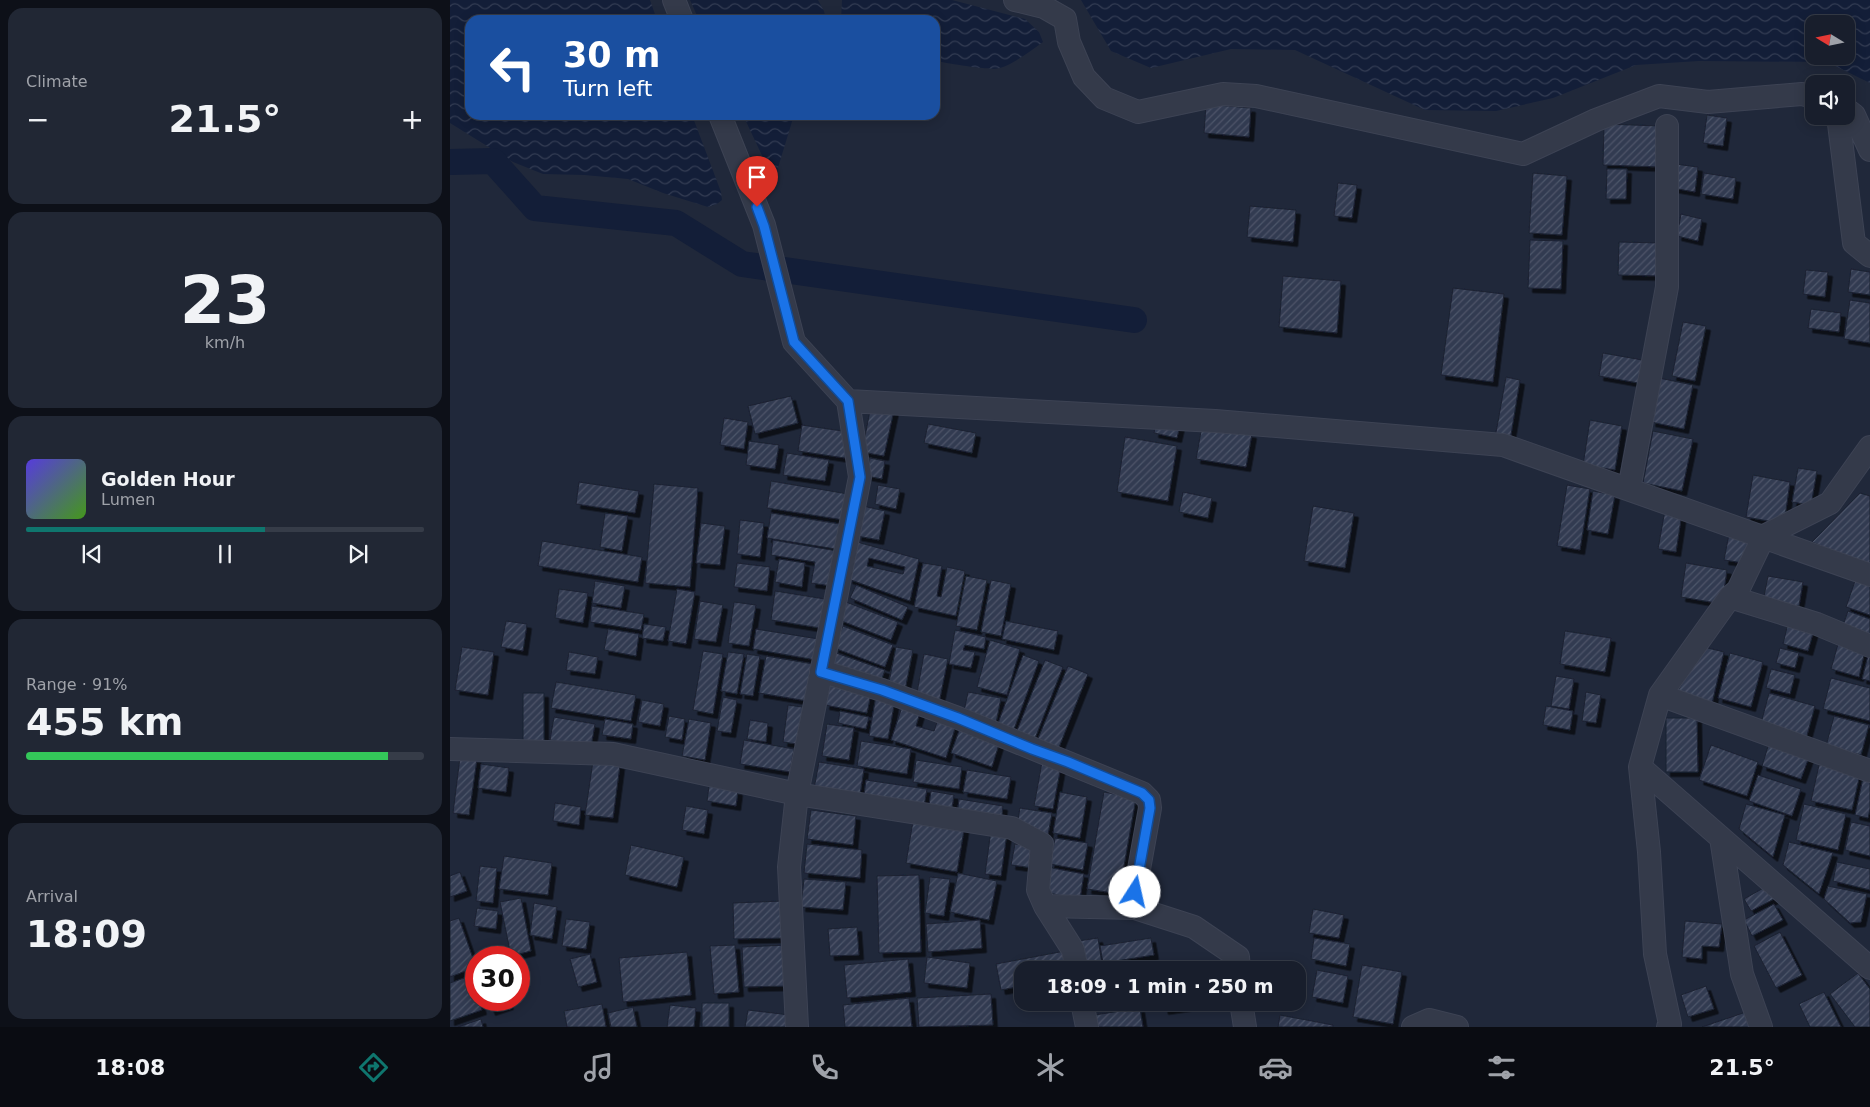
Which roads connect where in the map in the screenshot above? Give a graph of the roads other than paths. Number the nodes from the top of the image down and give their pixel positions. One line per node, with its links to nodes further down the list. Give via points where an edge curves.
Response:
1 (674, 0): 3 (street)
2 (1015, 0): 4 (street, via 1044,7 1064,19 1069,42 1084,78 1104,98 1138,112 1223,94 1256,96 1523,154 1596,120 1659,96 1708,102)
3 (680, 15)
4 (1805, 95)
5 (1855, 117): 9 (street)
6 (722, 120): 11 (street, via 764,226 794,342)
7 (1839, 125): 10 (street, via 1854,243)
8 (1667, 126): 13 (street, via 1667,287)
9 (1870, 150)
10 (1870, 256)
11 (848, 401): 13 (street, via 1215,421 1503,445); 18 (street, via 860,477)
12 (1870, 447): 14 (street, via 1830,504)
13 (1629, 489): 14 (street)
14 (1764, 536): 15 (street); 16 (street, via 1738,590)
15 (1870, 575)
16 (1730, 597): 17 (street, via 1817,624); 19 (street)
17 (1870, 646)
18 (821, 672): 23 (street); 26 (street, via 958,718 1142,793 1149,800 1150,808)
19 (1660, 695): 21 (street); 22 (street)
20 (450, 749): 23 (street, via 613,754)
21 (1640, 767): 24 (street); 37 (street, via 1656,954)
22 (1870, 771)
23 (797, 794): 25 (street, via 1012,828 1042,844 1038,890); 32 (street, via 789,867)
24 (1721, 838): 29 (street); 38 (street, via 1742,974)
25 (1045, 906): 26 (street); 27 (street, via 1073,950)
26 (1132, 908): 28 (street, via 1194,926 1238,957)
27 (1075, 961)
28 (1238, 961)
29 (1870, 968)
30 (1084, 1011): 33 (street)
31 (1242, 1011): 34 (street)
32 (796, 1027)
33 (1087, 1027)
34 (1245, 1027)
35 (1413, 1027): 36 (street, via 1429,1020)
36 (1457, 1027)
37 (1668, 1027)
38 (1761, 1027)

